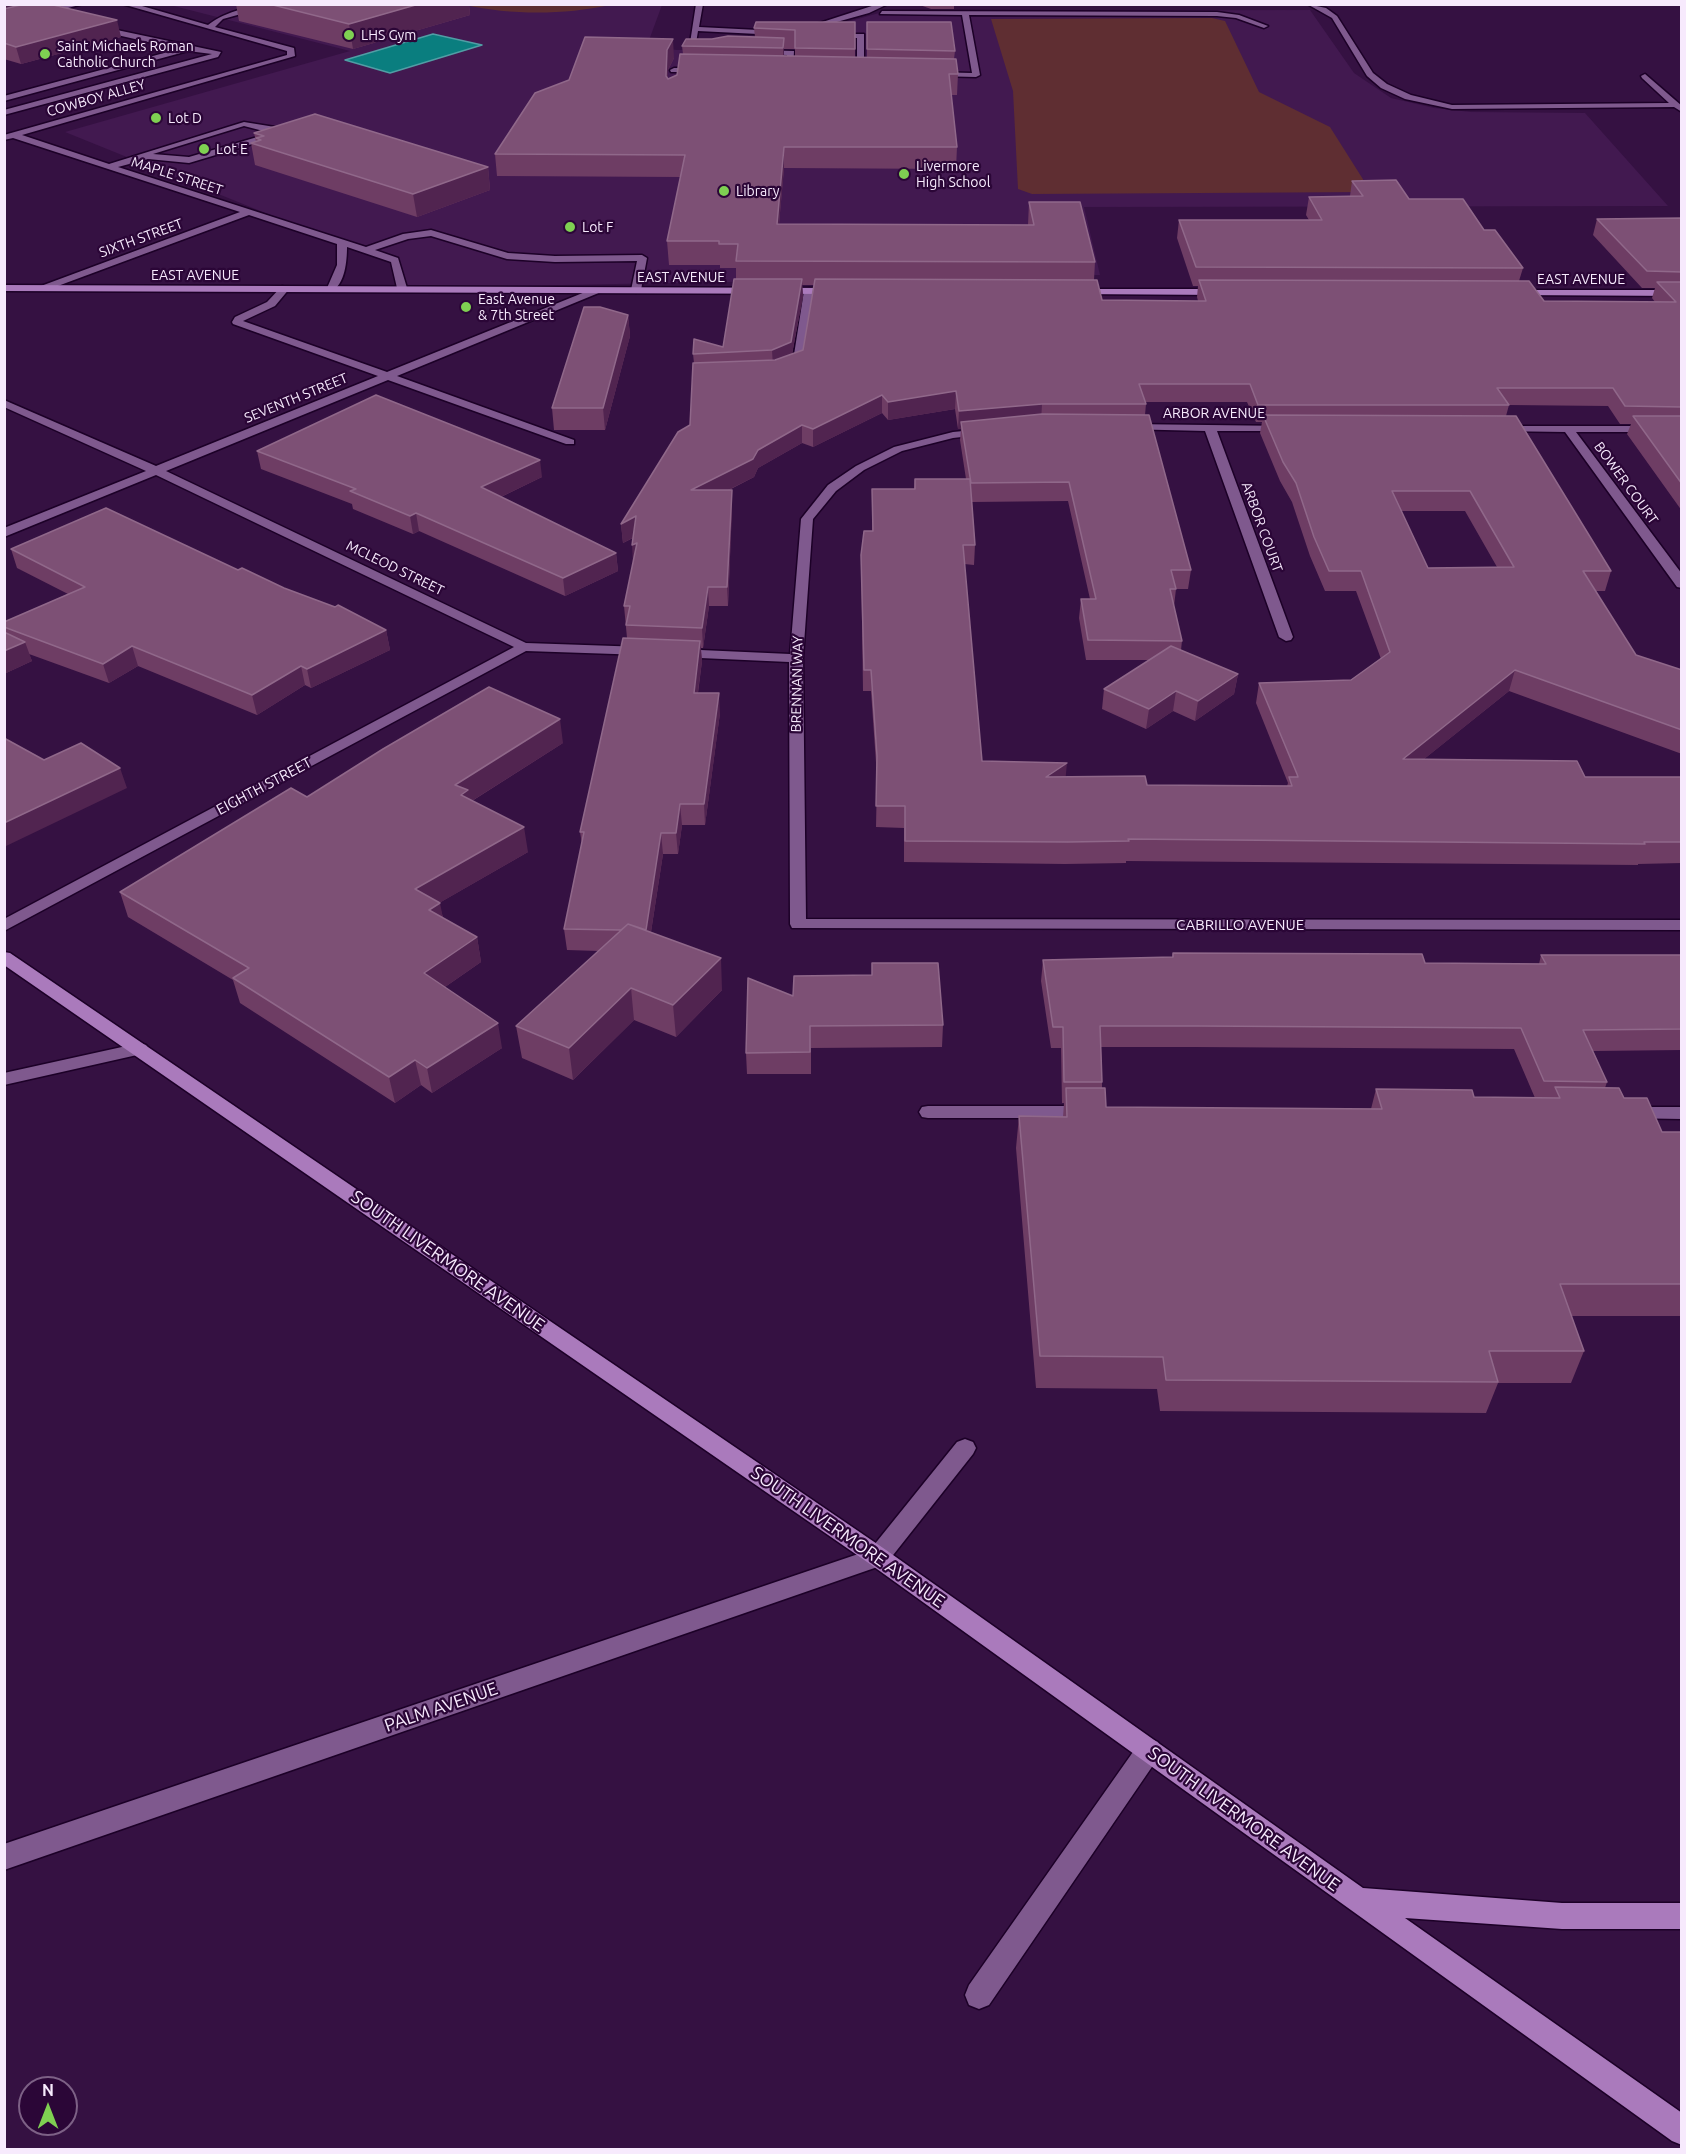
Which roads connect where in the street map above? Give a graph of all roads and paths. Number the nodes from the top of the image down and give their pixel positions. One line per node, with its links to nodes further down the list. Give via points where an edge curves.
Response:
1 (80, 4): 8 (street)
2 (125, 4): 13 (street, COWBOY ALLEY)
3 (274, 4): 13 (street, via 220,18)
4 (700, 4): 14 (street)
5 (1310, 4): 35 (street, via 1335,17 1370,74 1384,86 1408,97 1452,107)
6 (884, 8): 7 (street); 15 (street)
7 (965, 13): 12 (street, via 1217,14 1243,17); 32 (street, via 976,75)
8 (41, 14): 9 (street); 10 (street)
9 (60, 19)
10 (4, 22)
11 (93, 26): 22 (street)
12 (1264, 26)
13 (209, 28): 17 (street, COWBOY ALLEY)
14 (696, 29): 16 (street); 21 (street, via 691,44)
15 (800, 30)
16 (783, 33)
17 (231, 34): 19 (street); 37 (street, COWBOY ALLEY, via 291,50 291,56)
18 (819, 36): 30 (street, via 861,36)
19 (222, 38)
20 (212, 42): 22 (street)
21 (702, 43)
22 (189, 49): 34 (street); 36 (street, via 217,52 215,56)
23 (754, 52): 27 (street, via 791,53)
24 (679, 61): 25 (street, via 674,75)
25 (710, 70)
26 (777, 72): 27 (street)
27 (789, 72): 28 (street)
28 (801, 72)
29 (849, 73): 30 (street)
30 (861, 73): 31 (street)
31 (872, 74)
32 (930, 74)
33 (1646, 76): 35 (street)
34 (4, 99)
35 (1679, 108)
36 (4, 113)
37 (7, 136): 39 (street, MAPLE STREET)
38 (148, 156): 38 (street, via 189,160 276,134 272,129 244,124 150,152); 39 (street)
39 (107, 167): 40 (street, MAPLE STREET)
40 (246, 213): 41 (street, MAPLE STREET); 44 (street, SIXTH STREET)
41 (342, 244): 42 (street, MAPLE STREET); 46 (street, via 342,265)
42 (365, 251): 47 (street, MAPLE STREET, via 395,261); 49 (street, via 406,236 431,233 507,256 642,258)
43 (4, 288): 44 (main road, EAST AVENUE)
44 (44, 288): 45 (main road, EAST AVENUE)
45 (285, 288): 46 (main road, EAST AVENUE); 57 (street, via 271,304 237,322)
46 (332, 288): 47 (main road, EAST AVENUE)
47 (402, 288): 48 (main road, EAST AVENUE)
48 (598, 290): 49 (main road, EAST AVENUE); 57 (street, SEVENTH STREET)
49 (636, 290): 50 (main road, EAST AVENUE)
50 (809, 291): 51 (main road, EAST AVENUE); 56 (street, via 798,363)
51 (845, 291)
52 (1061, 292): 53 (main road)
53 (1231, 292)
54 (1682, 292): 55 (main road, EAST AVENUE)
55 (1503, 293)
56 (775, 372)
57 (386, 377): 66 (street); 67 (street, SEVENTH STREET)
58 (4, 403): 67 (street, MCLEOD STREET)
59 (1120, 427): 60 (street, ARBOR AVENUE)
60 (1210, 428): 61 (street, ARBOR AVENUE); 70 (street, ARBOR COURT)
61 (1294, 428)
62 (1485, 429): 63 (street)
63 (1568, 429): 64 (street); 69 (street, BOWER COURT)
64 (1682, 429)
65 (997, 431): 72 (street, BRENNAN WAY, via 954,435 898,449 832,488 807,519)
66 (570, 442)
67 (157, 471): 68 (street, SEVENTH STREET); 71 (street, MCLEOD STREET)
68 (4, 533)
69 (1682, 584)
70 (1286, 637)
71 (524, 647): 72 (street, MCLEOD STREET); 75 (street, EIGHTH STREET)
72 (796, 657): 73 (street, BRENNAN WAY)
73 (798, 924): 74 (street, CABRILLO AVENUE)
74 (1682, 925)
75 (4, 926)
76 (4, 957): 77 (main road, SOUTH LIVERMORE AVENUE)
77 (140, 1049): 78 (street); 84 (main road, SOUTH LIVERMORE AVENUE)
78 (4, 1079)
79 (928, 1112): 80 (street)
80 (1104, 1112)
81 (1611, 1112): 82 (street)
82 (1682, 1113)
83 (965, 1448): 84 (street)
84 (878, 1557): 85 (main road, SOUTH LIVERMORE AVENUE); 86 (street, PALM AVENUE)
85 (1149, 1750): 87 (main road, SOUTH LIVERMORE AVENUE); 89 (street)
86 (4, 1857)
87 (1359, 1901): 88 (main road, via 1563,1916); 90 (main road, SOUTH LIVERMORE AVENUE)
88 (1682, 1916)
89 (979, 1995)
90 (1682, 2131)

